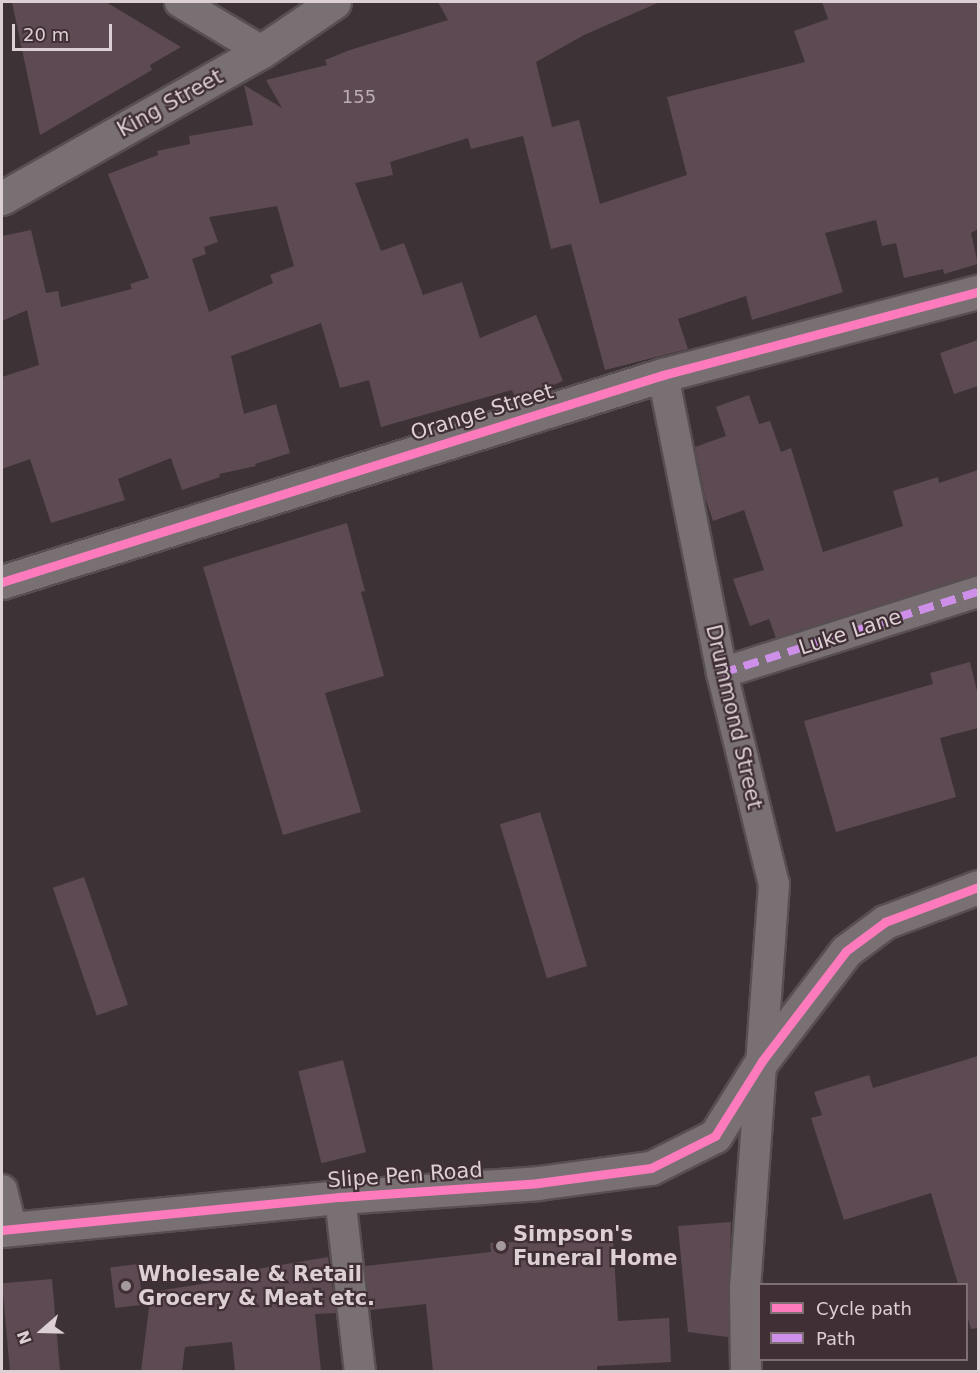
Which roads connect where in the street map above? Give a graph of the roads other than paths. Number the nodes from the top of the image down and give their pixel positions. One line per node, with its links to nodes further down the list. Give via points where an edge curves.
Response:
1 (180, 2): 3 (street)
2 (334, 2): 3 (street, King Street)
3 (262, 51): 4 (street, King Street)
4 (2, 198)
5 (978, 292): 6 (street, Orange Street)
6 (663, 375): 7 (street, Orange Street); 9 (street, Drummond Street)
7 (2, 582)
8 (978, 592): 9 (street, Luke Lane)
9 (722, 673): 11 (street, Drummond Street, via 774,884)
10 (974, 888): 11 (street, via 885,922 846,951)
11 (762, 1061): 13 (street, Slipe Pen Road, via 715,1136 651,1168 537,1183); 16 (street, Drummond Street, via 746,1287)
12 (2, 1190): 14 (street)
13 (340, 1197): 14 (street, Slipe Pen Road); 15 (street)
14 (7, 1230)
15 (360, 1371)
16 (746, 1371)

